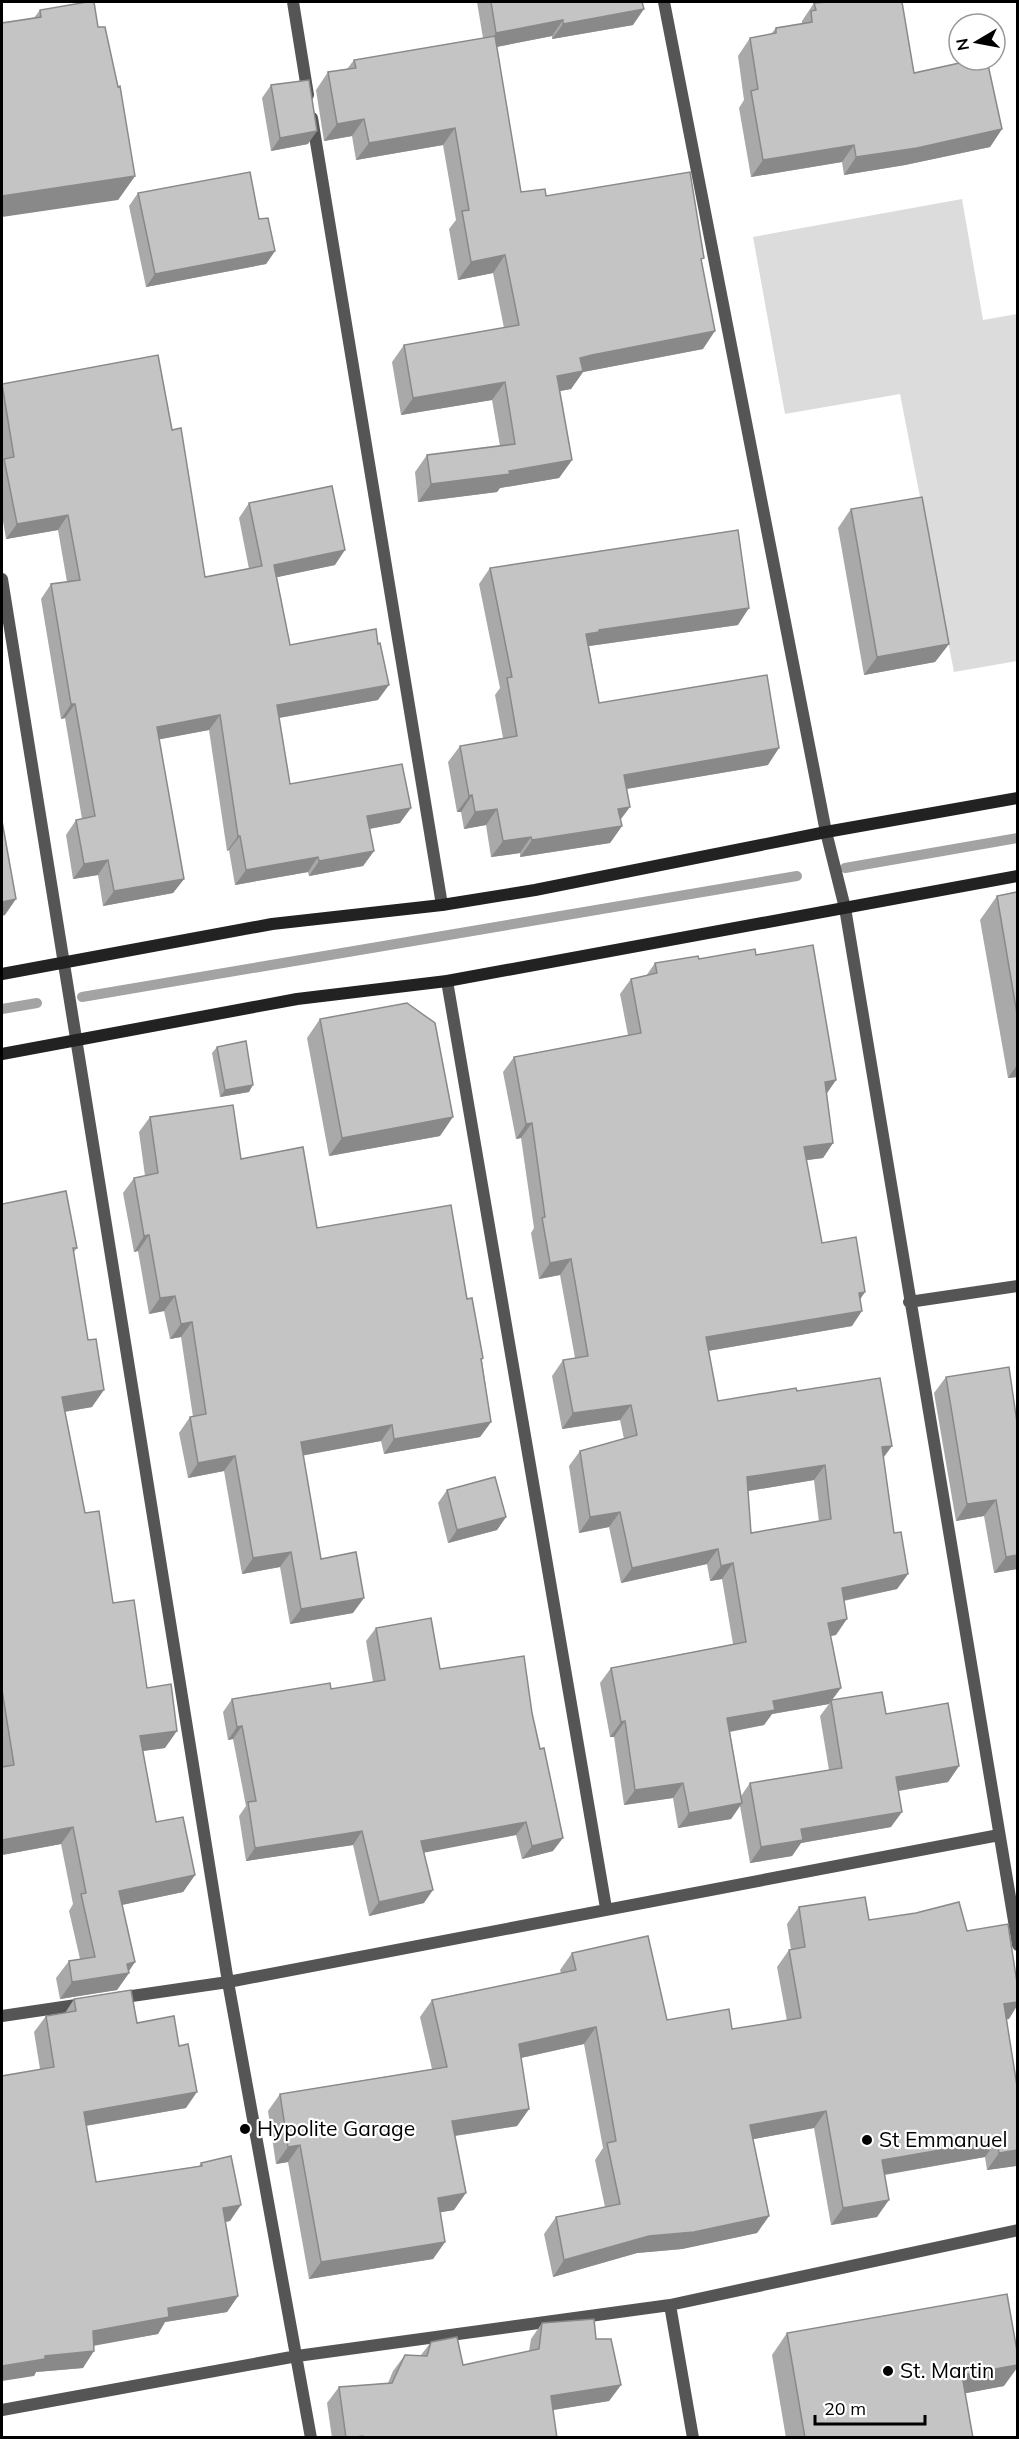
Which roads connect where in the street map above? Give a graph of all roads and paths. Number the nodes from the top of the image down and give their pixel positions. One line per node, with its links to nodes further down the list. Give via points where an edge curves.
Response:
1 (293, 2): 7 (street)
2 (664, 2): 5 (street)
3 (2, 579): 9 (street)
4 (1017, 798): 5 (street)
5 (826, 832): 7 (street); 8 (street)
6 (1017, 876): 8 (street)
7 (442, 905): 9 (street, via 272,924)
8 (845, 908): 11 (street); 15 (street)
9 (63, 963): 10 (street); 12 (street)
10 (2, 974)
11 (447, 981): 12 (street, via 297,999); 17 (street)
12 (76, 1041): 13 (street); 19 (street)
13 (2, 1054)
14 (1017, 1286): 15 (street)
15 (909, 1302): 16 (street)
16 (999, 1835): 17 (street); 18 (street)
17 (606, 1908): 19 (street)
18 (1017, 1945)
19 (228, 1982): 20 (street); 23 (street)
20 (2, 2016)
21 (1017, 2230): 22 (street)
22 (670, 2305): 23 (street); 26 (street)
23 (297, 2356): 24 (street); 25 (street)
24 (2, 2410)
25 (311, 2438)
26 (693, 2438)

